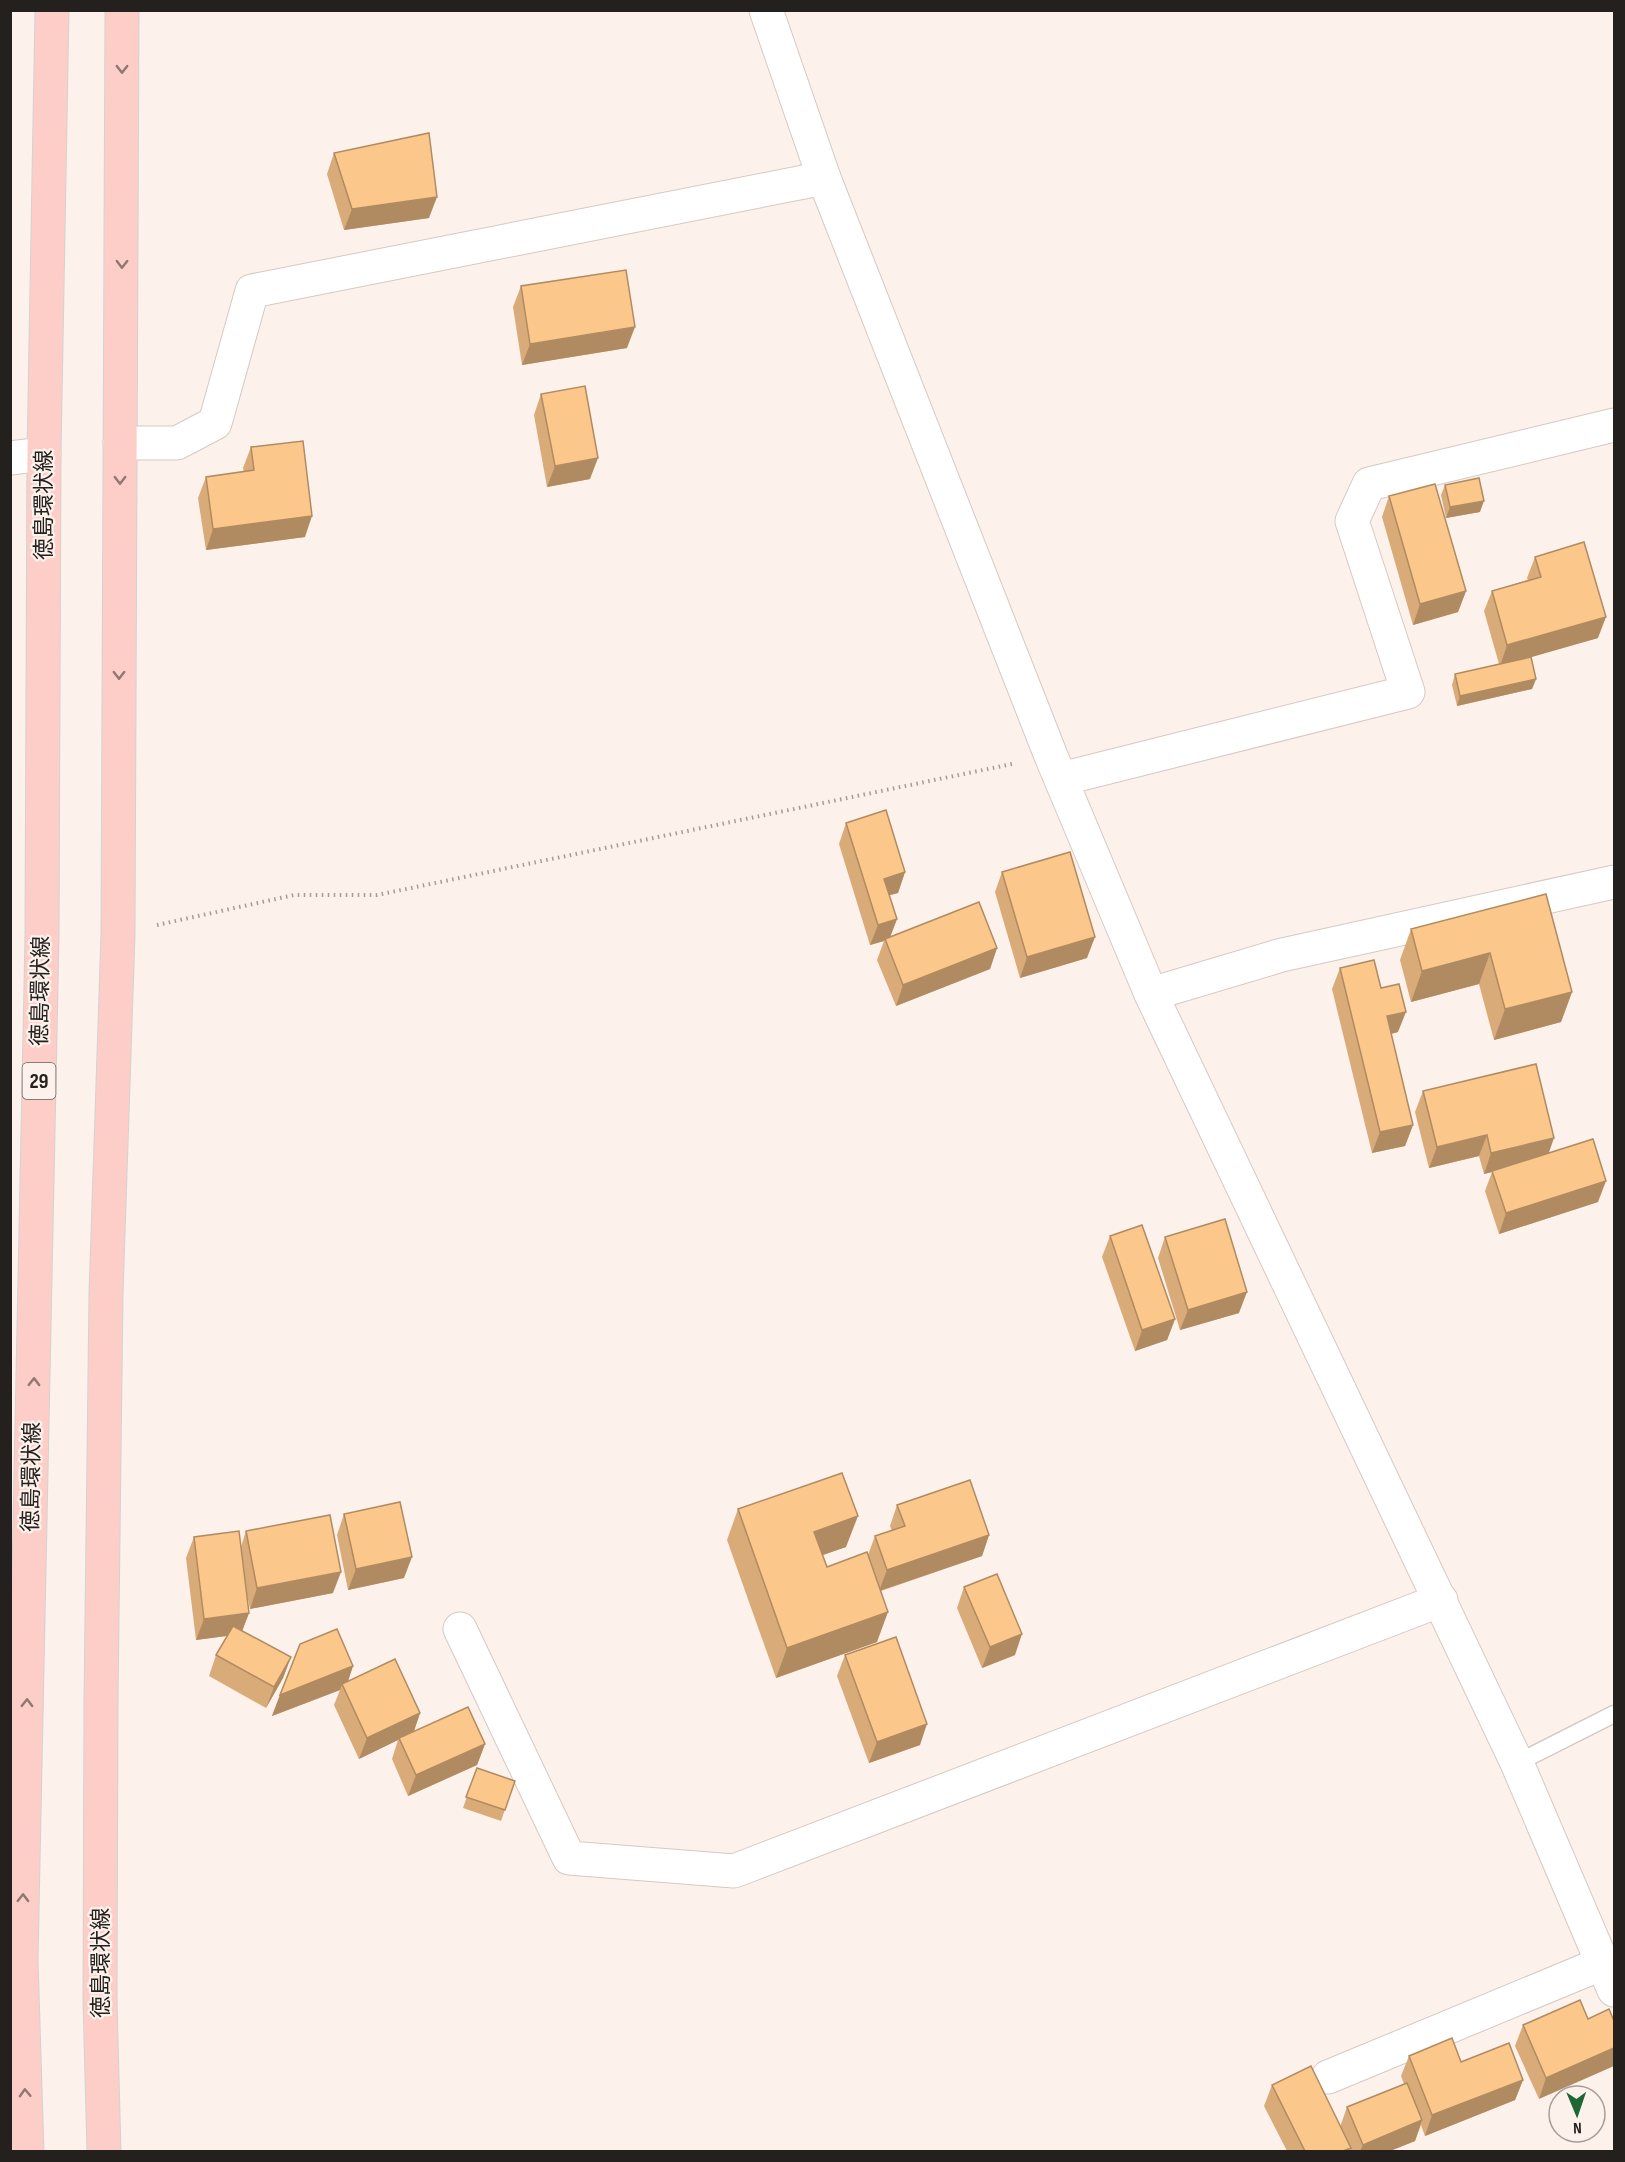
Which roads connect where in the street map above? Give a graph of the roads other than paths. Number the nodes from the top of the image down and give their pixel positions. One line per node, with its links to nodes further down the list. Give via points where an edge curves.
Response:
1 (52, 10): 7 (main road, 徳島環状線 / 29)
2 (122, 10): 6 (main road, 徳島環状線, one-way to 6)
3 (766, 10): 4 (street)
4 (824, 178): 6 (street, via 252,291 215,423 177,443); 9 (street)
5 (1614, 425): 9 (street, via 1369,484 1352,521 1408,692)
6 (120, 443): 21 (main road, 徳島環状線, one-way to 21, via 118,934 106,1294 101,1712)
7 (44, 454): 8 (street); 15 (main road, 徳島環状線 / 29, one-way to 7, via 42,949)
8 (10, 458)
9 (1056, 768): 11 (street)
10 (1614, 882): 11 (street, via 1282,955)
11 (1151, 994): 12 (street)
12 (1441, 1600): 13 (street, via 734,1871 569,1858); 16 (street)
13 (460, 1629)
14 (1614, 1714): 16 (lane)
15 (18, 1739): 17 (main road, 徳島環状線 / 29, one-way to 15)
16 (1517, 1763): 18 (street)
17 (16, 1963): 20 (main road, 徳島環状線 / 29, one-way to 17)
18 (1609, 1976): 19 (street)
19 (1328, 2077)
20 (27, 2151)
21 (104, 2151)

